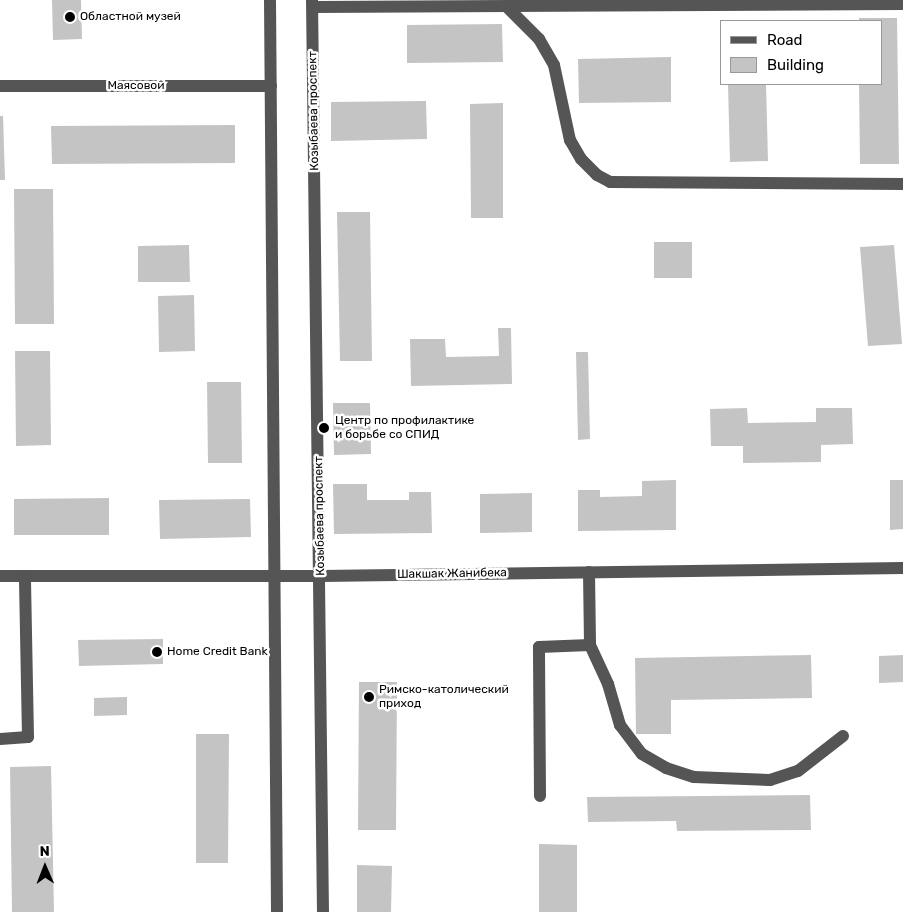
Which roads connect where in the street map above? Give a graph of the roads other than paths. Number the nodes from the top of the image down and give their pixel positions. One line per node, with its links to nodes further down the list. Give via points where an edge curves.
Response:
1 (270, 0): 6 (street)
2 (313, 3): 4 (street); 13 (street, Козыбаева проспект)
3 (903, 4): 4 (street)
4 (506, 6): 7 (street, via 540,39 554,65 570,140 581,159 597,175 610,182)
5 (0, 86): 6 (street, Маясовой)
6 (272, 86): 12 (street)
7 (903, 184)
8 (903, 568): 9 (street, Шакшак Жанибека)
9 (589, 572): 13 (street, Шакшак Жанибека); 14 (street)
10 (0, 576): 11 (street, Шакшак Жанибека)
11 (25, 576): 12 (street, Шакшак Жанибека); 16 (street, via 28,737)
12 (273, 576): 13 (street, Шакшак Жанибека); 18 (street)
13 (321, 576): 19 (street, Козыбаева проспект)
14 (590, 645): 15 (street, via 629,740 642,754 666,768 694,777 770,780 798,771); 17 (street, via 539,647)
15 (843, 736)
16 (0, 739)
17 (540, 796)
18 (277, 912)
19 (323, 912)

